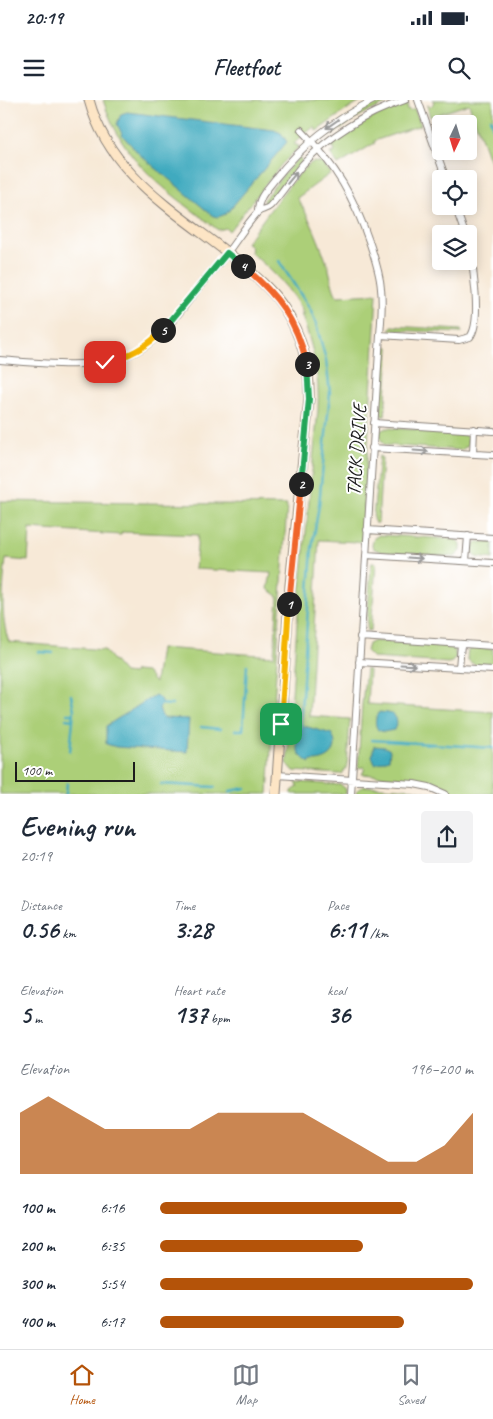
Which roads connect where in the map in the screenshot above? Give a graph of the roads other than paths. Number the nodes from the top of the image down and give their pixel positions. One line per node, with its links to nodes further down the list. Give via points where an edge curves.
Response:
1 (89, 100): 10 (main road, via 103,135 126,169 152,194)
2 (374, 100): 6 (street, one-way to 6, via 346,114)
3 (405, 100): 7 (street, via 348,127)
4 (418, 100): 8 (street)
5 (300, 130): 6 (street, TACK DRIVE)
6 (311, 141): 7 (street, TACK DRIVE); 9 (street, via 258,201)
7 (318, 149): 9 (street, one-way to 7, via 268,208); 12 (street, TACK DRIVE, via 349,192 370,244 381,288)
8 (443, 170)
9 (258, 211): 10 (street)
10 (227, 253): 13 (street, via 162,331 130,354 105,362 84,363); 32 (main road, via 263,283 284,308 300,342 309,379)
11 (474, 270): 12 (street, via 472,340)
12 (380, 335): 14 (street, TACK DRIVE)
13 (0, 360)
14 (374, 423): 15 (street); 17 (street, TACK DRIVE)
15 (474, 430): 16 (street); 18 (street)
16 (493, 431)
17 (372, 448): 18 (street, one-way to 18); 20 (street, TACK DRIVE)
18 (473, 454): 19 (street)
19 (493, 456)
20 (367, 530): 21 (street); 23 (street, TACK DRIVE)
21 (468, 536): 22 (street); 24 (street)
22 (493, 538)
23 (366, 555): 24 (street, one-way to 24); 26 (street, TACK DRIVE)
24 (466, 561): 25 (street)
25 (493, 563)
26 (360, 637): 27 (street); 29 (street, TACK DRIVE)
27 (461, 644): 28 (street); 30 (street)
28 (493, 646)
29 (359, 662): 30 (street, one-way to 30); 33 (street, TACK DRIVE)
30 (459, 668): 31 (street)
31 (493, 670)
32 (277, 775): 33 (street); 34 (main road)
33 (352, 780): 35 (street, TACK DRIVE); 36 (street, via 419,784)
34 (276, 794)
35 (351, 794)
36 (445, 794)

